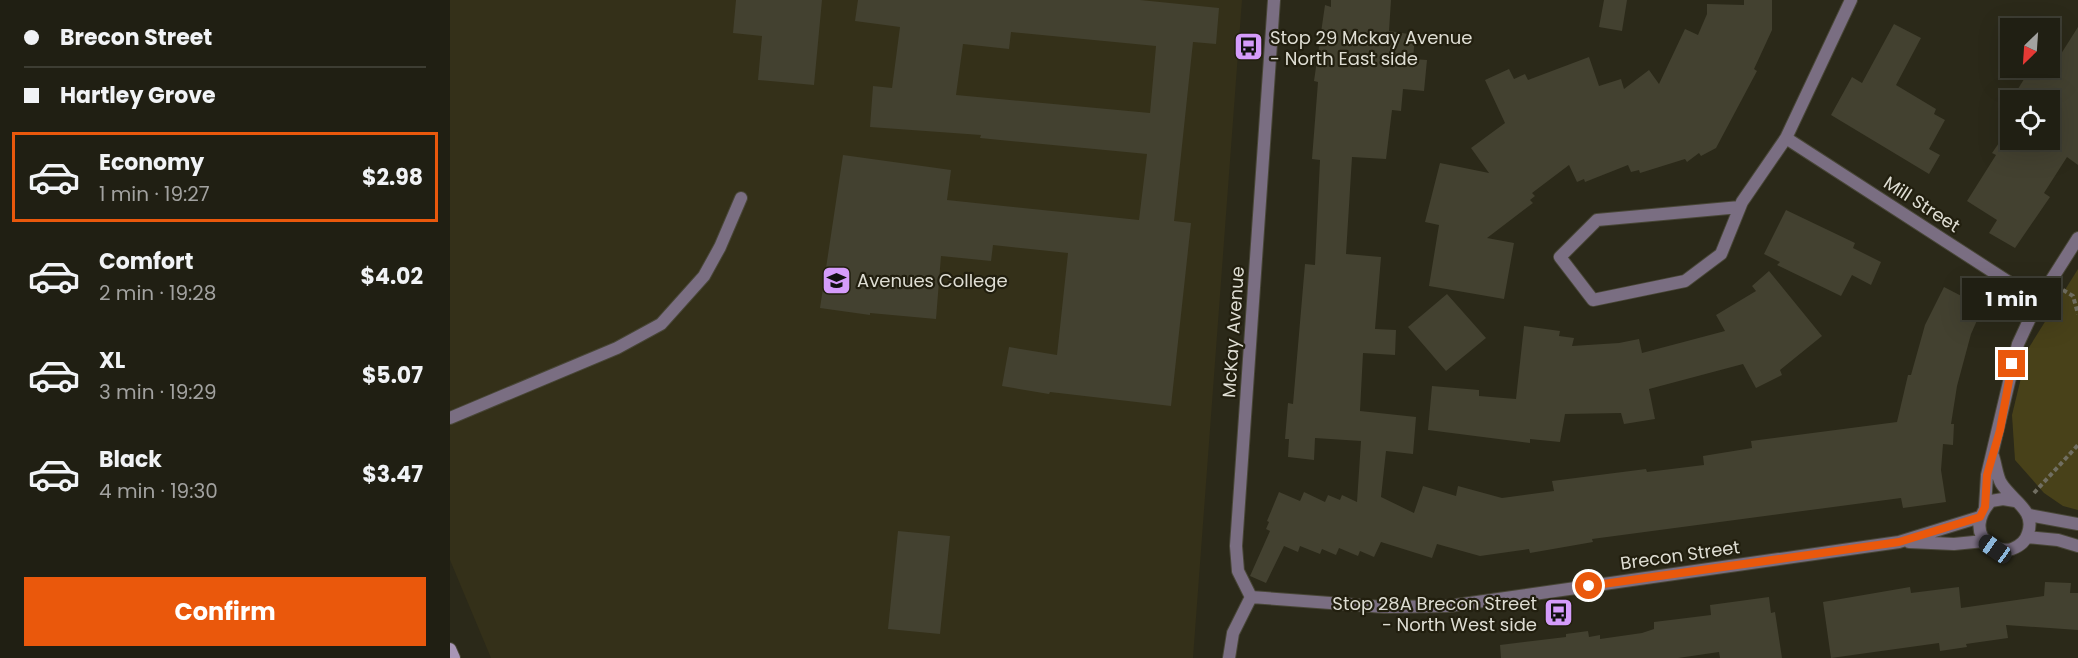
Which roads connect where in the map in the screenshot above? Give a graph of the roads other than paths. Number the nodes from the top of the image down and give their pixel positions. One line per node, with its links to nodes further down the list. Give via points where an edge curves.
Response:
1 (1274, 0): 18 (street, McKay Avenue, via 1236,546 1238,571)
2 (1851, 0): 3 (street)
3 (1786, 138): 5 (street); 7 (street, Mill Street)
4 (741, 198): 8 (street, via 704,276 661,324 617,348)
5 (1740, 207): 5 (street, via 1721,254 1684,281 1593,300 1560,257 1597,220)
6 (2078, 238): 7 (street)
7 (2038, 301): 9 (street, via 2012,364)
8 (450, 418)
9 (1993, 455): 10 (street, via 2000,482); 11 (street)
10 (2015, 501): 11 (street, via 1991,501); 12 (street)
11 (1982, 512): 15 (street, via 1979,526); 16 (street, Brecon Street)
12 (2029, 515): 13 (street); 14 (street)
13 (2078, 524)
14 (2027, 537): 15 (street, via 2008,550 1995,549); 17 (street)
15 (1984, 541): 16 (street, Brecon Street)
16 (1899, 542): 18 (street, Brecon Street, via 1449,606 1384,607)
17 (2078, 546)
18 (1251, 597): 21 (street, via 1233,633)
19 (450, 649): 20 (main road)
20 (454, 658)
21 (1229, 658)

